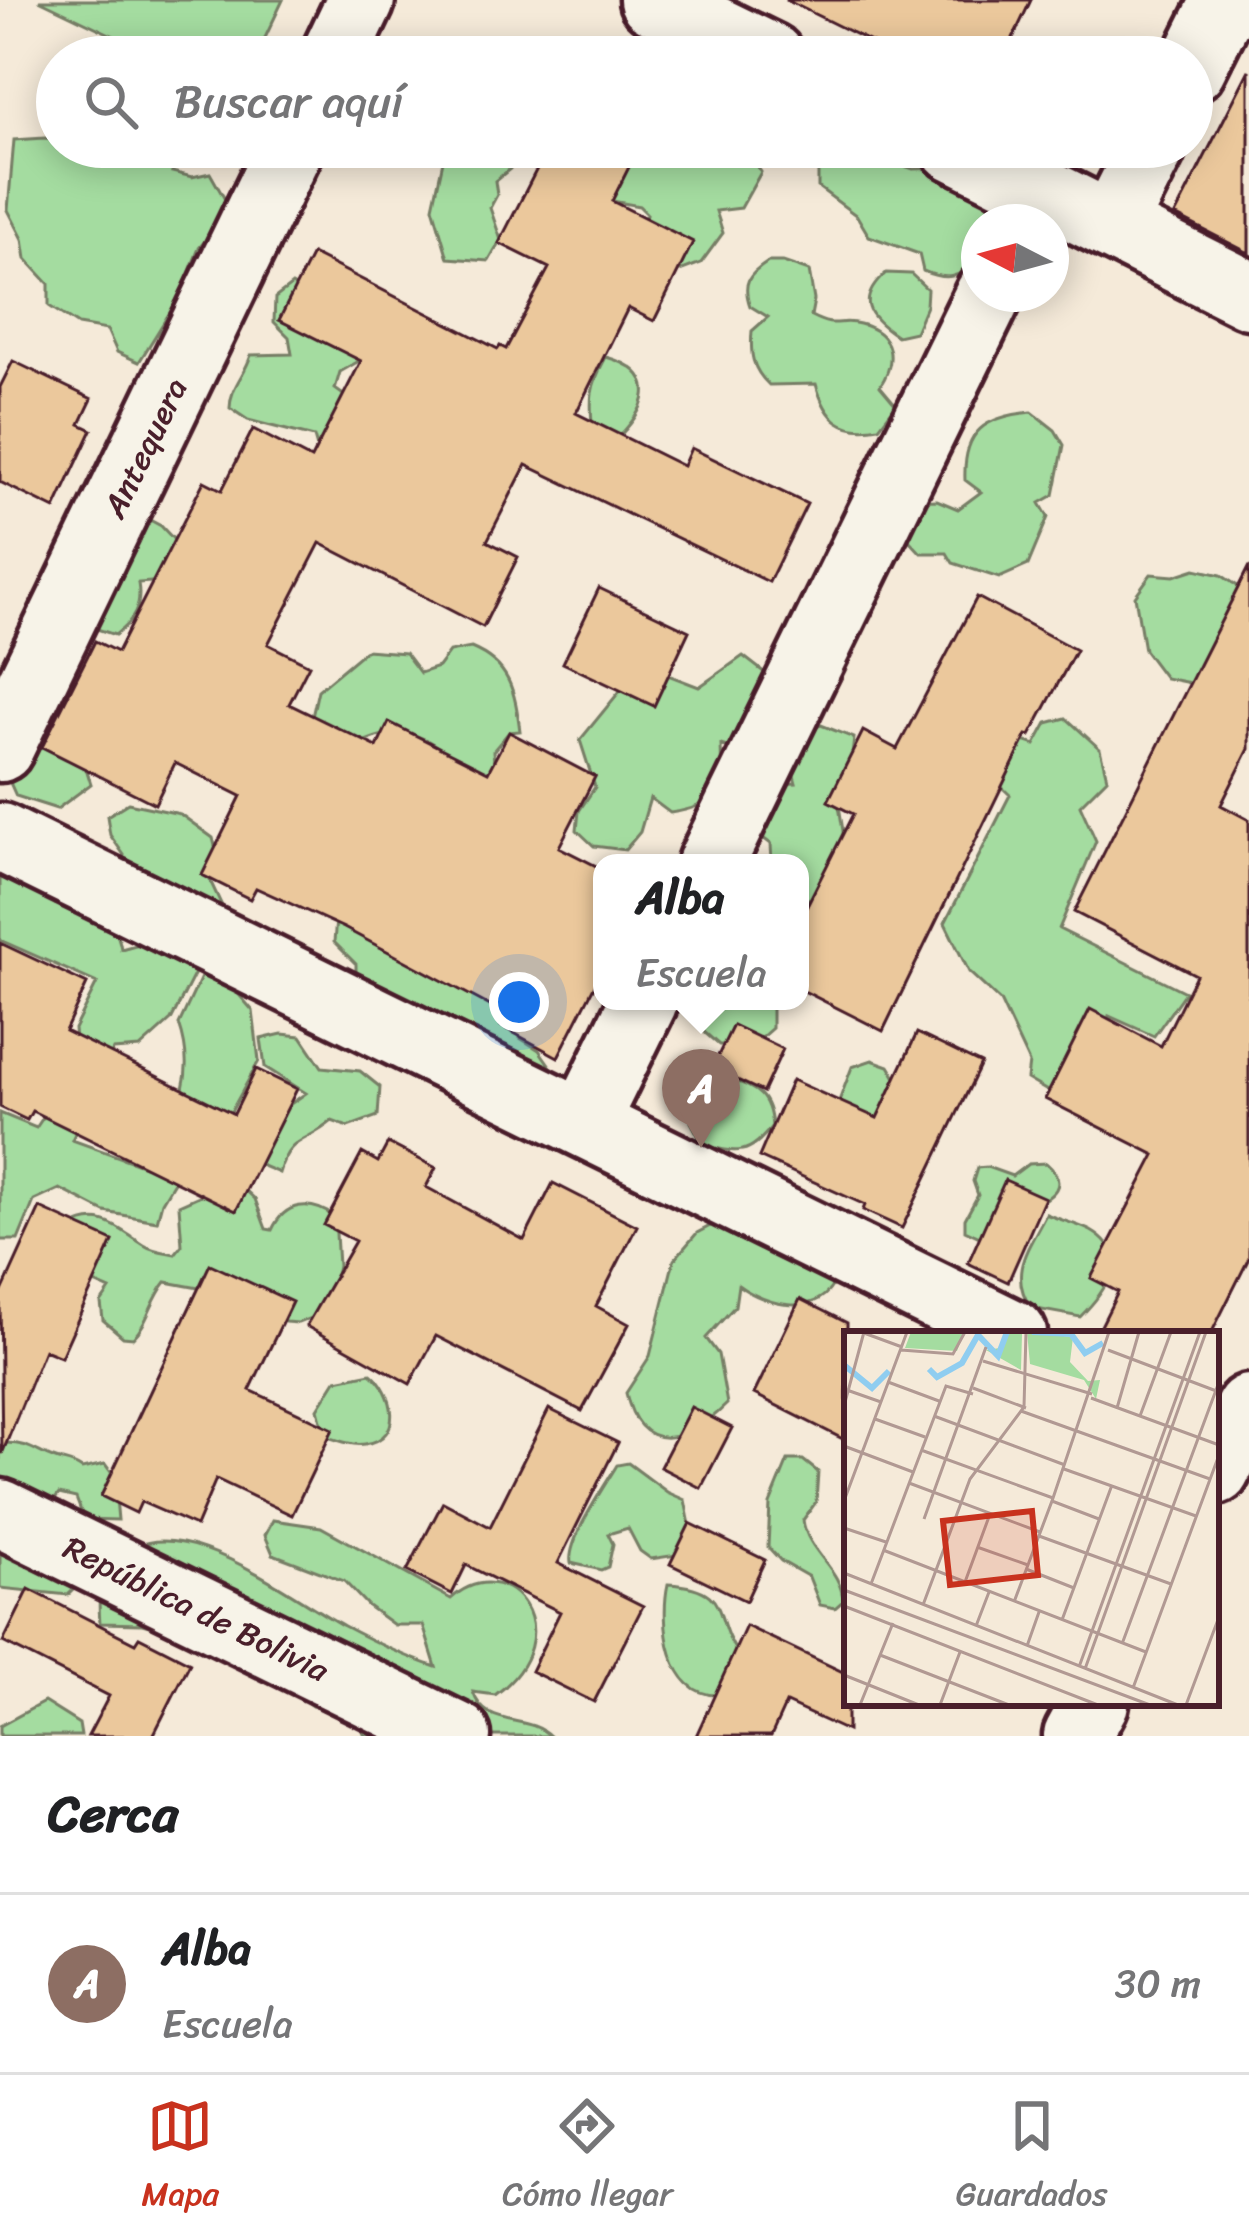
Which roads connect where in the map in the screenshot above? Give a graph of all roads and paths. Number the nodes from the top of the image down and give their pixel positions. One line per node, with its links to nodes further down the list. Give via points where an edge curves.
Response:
1 (361, 0): 4 (street)
2 (653, 0): 5 (street)
3 (1226, 0): 6 (street)
4 (344, 36)
5 (727, 36)
6 (1208, 36)
7 (280, 168): 15 (street, Antequera)
8 (982, 168): 10 (street)
9 (1141, 168): 12 (street)
10 (1029, 204)
11 (1069, 215): 12 (street)
12 (1112, 226): 13 (street)
13 (1249, 295)
14 (980, 312): 17 (street)
15 (0, 748)
16 (0, 837): 19 (street)
17 (715, 854)
18 (640, 1010): 19 (street)
19 (584, 1124): 20 (street)
20 (1007, 1331)
21 (0, 1513): 23 (street, República de Bolivia)
22 (1093, 1706): 24 (street)
23 (458, 1736)
24 (1078, 1736)

